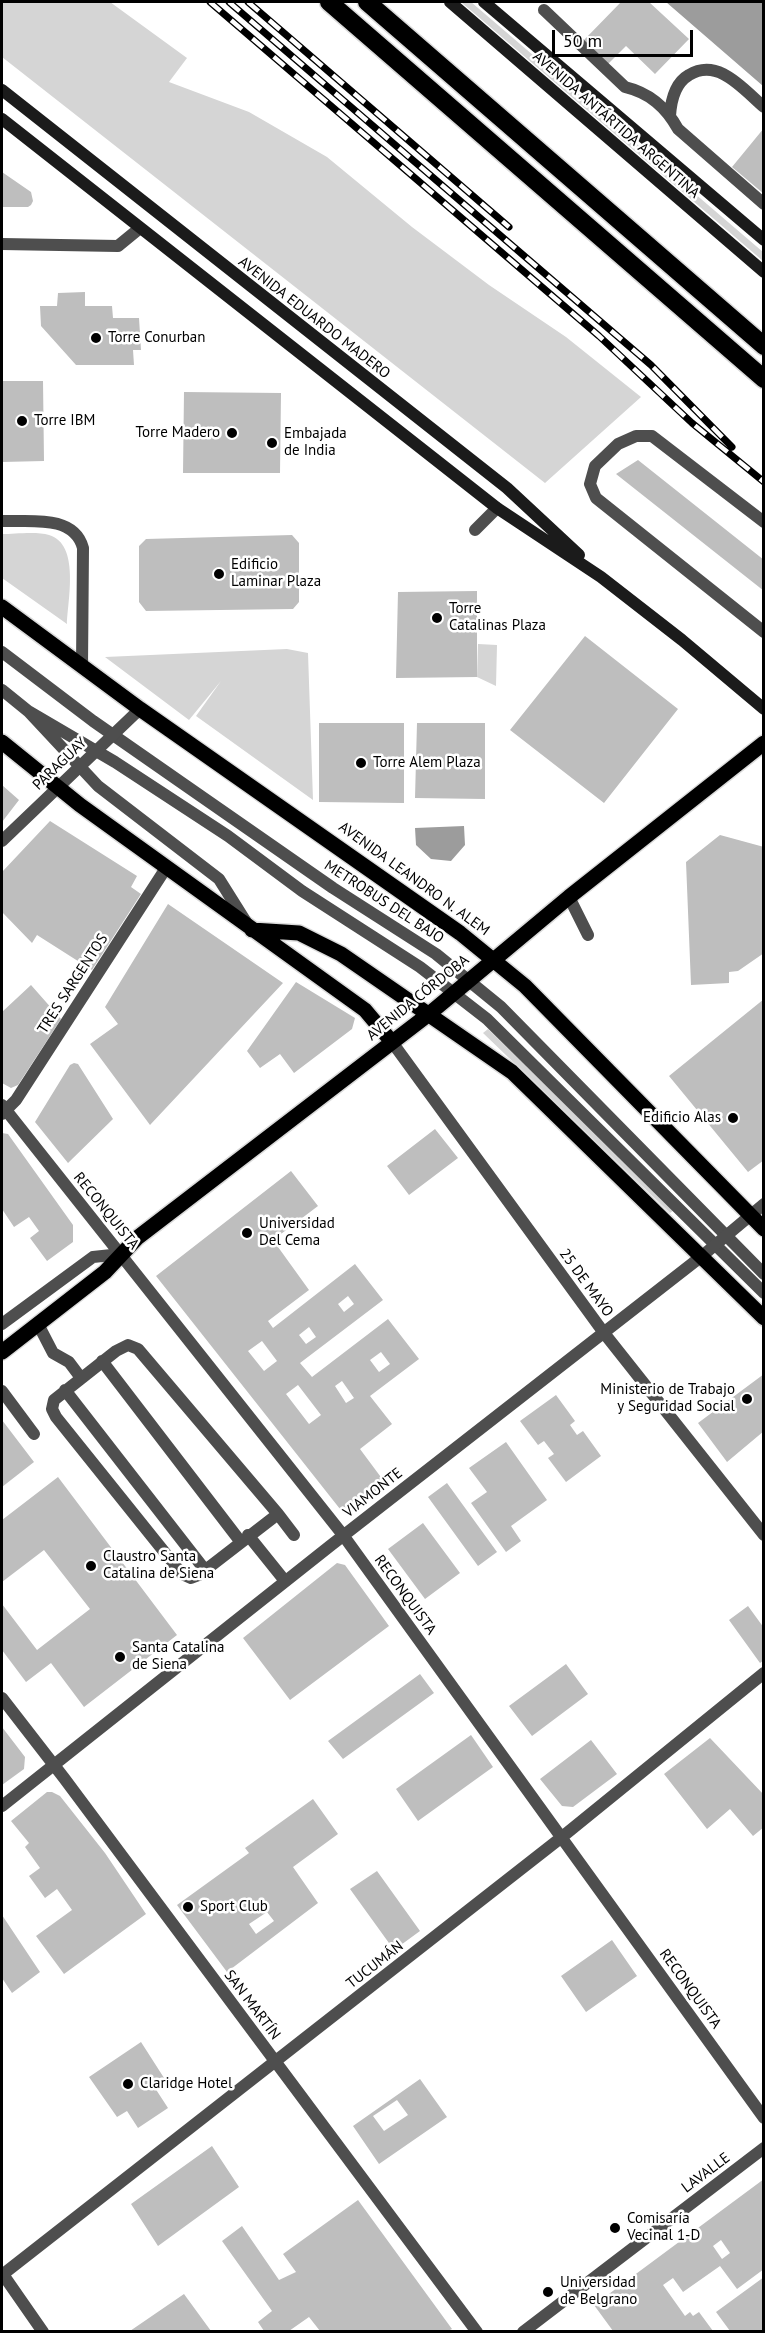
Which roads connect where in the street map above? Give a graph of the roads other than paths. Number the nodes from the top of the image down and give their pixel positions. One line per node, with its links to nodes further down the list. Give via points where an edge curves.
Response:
1 (328, 2): 16 (highway)
2 (367, 2): 15 (highway)
3 (450, 2): 14 (main road, AVENIDA ANTÁRTIDA ARGENTINA)
4 (484, 2): 12 (main road, AVENIDA ANTÁRTIDA ARGENTINA)
5 (544, 10): 8 (street, via 625,87 652,97)
6 (2, 90): 21 (main road, AVENIDA EDUARDO MADERO, via 507,488)
7 (764, 107): 8 (street, via 726,75 714,69 699,69 677,87)
8 (670, 116): 10 (street, via 678,129)
9 (2, 119): 11 (main road, AVENIDA EDUARDO MADERO)
10 (764, 204)
11 (140, 228): 13 (street, via 118,246); 17 (main road, AVENIDA EDUARDO MADERO)
12 (764, 240)
13 (2, 244)
14 (764, 272)
15 (764, 346)
16 (764, 379)
17 (497, 508): 20 (street); 21 (main road, AVENIDA EDUARDO MADERO)
18 (2, 521): 25 (street, via 52,522 75,532 81,539)
19 (764, 522): 23 (street, via 652,436 636,436 618,444 595,466 590,484 596,498)
20 (475, 530)
21 (601, 577): 28 (main road, AVENIDA EDUARDO MADERO)
22 (2, 607): 25 (main road, AVENIDA LEANDRO N. ALEM)
23 (764, 632)
24 (2, 652): 30 (street, METROBUS DEL BAJO)
25 (82, 666): 27 (main road, AVENIDA LEANDRO N. ALEM)
26 (2, 690): 29 (street)
27 (140, 709): 30 (street, PARAGUAY); 41 (main road, AVENIDA LEANDRO N. ALEM)
28 (764, 709)
29 (28, 711): 33 (street); 34 (street)
30 (113, 734): 33 (street, PARAGUAY); 42 (street, METROBUS DEL BAJO)
31 (2, 742): 35 (main road)
32 (764, 743): 38 (main road, AVENIDA CÓRDOBA)
33 (96, 751): 34 (street, PARAGUAY); 43 (street)
34 (80, 766): 35 (street, PARAGUAY); 39 (street, via 98,786 219,879)
35 (57, 787): 36 (street, PARAGUAY); 37 (main road)
36 (2, 841)
37 (166, 868): 39 (main road); 46 (street, TRES SARGENTOS)
38 (569, 897): 40 (street); 41 (main road, AVENIDA CÓRDOBA)
39 (252, 930): 44 (main road, via 299,933 341,954); 45 (main road, via 365,1011)
40 (588, 935)
41 (494, 959): 42 (main road, AVENIDA CÓRDOBA); 48 (main road, AVENIDA LEANDRO N. ALEM)
42 (470, 980): 43 (main road, AVENIDA CÓRDOBA); 50 (street, METROBUS DEL BAJO)
43 (455, 992): 44 (main road, AVENIDA CÓRDOBA); 51 (street, via 487,1019)
44 (429, 1014): 45 (main road, AVENIDA CÓRDOBA); 53 (main road, via 512,1072)
45 (392, 1042): 52 (main road, AVENIDA CÓRDOBA); 59 (street, 25 DE MAYO)
46 (3, 1110): 52 (street, RECONQUISTA)
47 (764, 1204): 48 (street, VIAMONTE)
48 (750, 1216): 49 (main road, AVENIDA LEANDRO N. ALEM); 50 (street, VIAMONTE)
49 (764, 1229)
50 (727, 1234): 51 (street, VIAMONTE); 54 (street, METROBUS DEL BAJO)
51 (714, 1245): 53 (street, VIAMONTE); 55 (street)
52 (121, 1254): 57 (main road, AVENIDA CÓRDOBA, via 105,1272); 58 (street, via 93,1257); 69 (street, RECONQUISTA)
53 (702, 1256): 56 (main road); 59 (street, VIAMONTE)
54 (764, 1274)
55 (764, 1293)
56 (764, 1318)
57 (38, 1323): 60 (main road, AVENIDA CÓRDOBA); 62 (street, via 53,1353 69,1362)
58 (2, 1324)
59 (604, 1333): 68 (street, 25 DE MAYO); 69 (street, VIAMONTE)
60 (2, 1352)
61 (102, 1361): 62 (street); 66 (street, via 128,1345 138,1349); 70 (street)
62 (81, 1378): 63 (street)
63 (65, 1390): 71 (street); 71 (street, via 54,1400 52,1409 56,1417 182,1574 191,1578)
64 (2, 1391): 65 (street)
65 (34, 1434)
66 (278, 1514): 67 (street); 70 (street)
67 (294, 1535)
68 (764, 1535)
69 (343, 1536): 72 (street, VIAMONTE); 77 (street, RECONQUISTA)
70 (244, 1538): 71 (street); 72 (street)
71 (205, 1570)
72 (285, 1581): 75 (street, VIAMONTE)
73 (764, 1673): 77 (street, TUCUMÁN)
74 (2, 1698): 75 (street, SAN MARTÍN)
75 (54, 1765): 76 (street, VIAMONTE); 78 (street, SAN MARTÍN)
76 (2, 1806)
77 (562, 1837): 78 (street, TUCUMÁN); 79 (street, RECONQUISTA)
78 (276, 2062): 81 (street, TUCUMÁN); 83 (street, SAN MARTÍN)
79 (764, 2118)
80 (764, 2148): 84 (street, LAVALLE)
81 (2, 2274): 82 (street)
82 (43, 2331)
83 (477, 2331)
84 (524, 2331)

